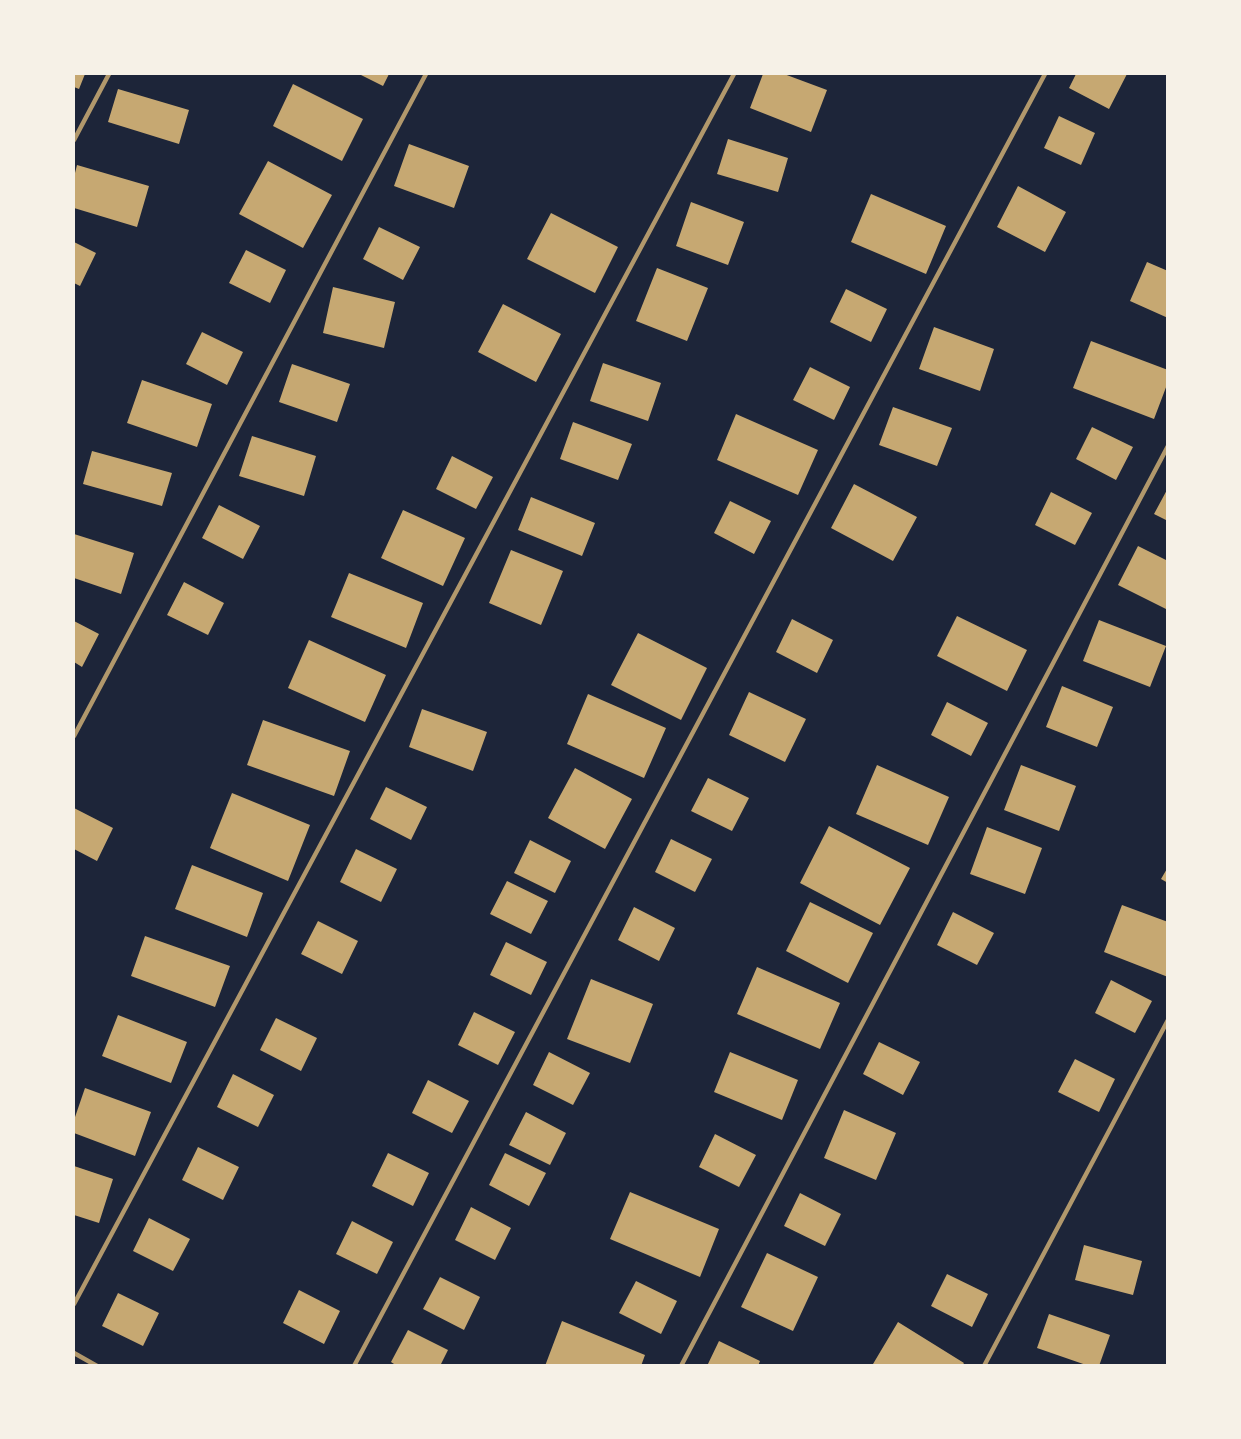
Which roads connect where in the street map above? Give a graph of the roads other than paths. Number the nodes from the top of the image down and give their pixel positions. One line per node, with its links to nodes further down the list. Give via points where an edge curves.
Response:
1 (109, 74): 5 (lane)
2 (426, 74): 7 (lane)
3 (734, 74): 9 (lane)
4 (1045, 74): 12 (lane)
5 (74, 140)
6 (1167, 446): 13 (lane)
7 (74, 736)
8 (1167, 1020): 14 (lane)
9 (74, 1304)
10 (74, 1353): 11 (lane)
11 (97, 1365)
12 (354, 1365)
13 (681, 1365)
14 (984, 1365)

